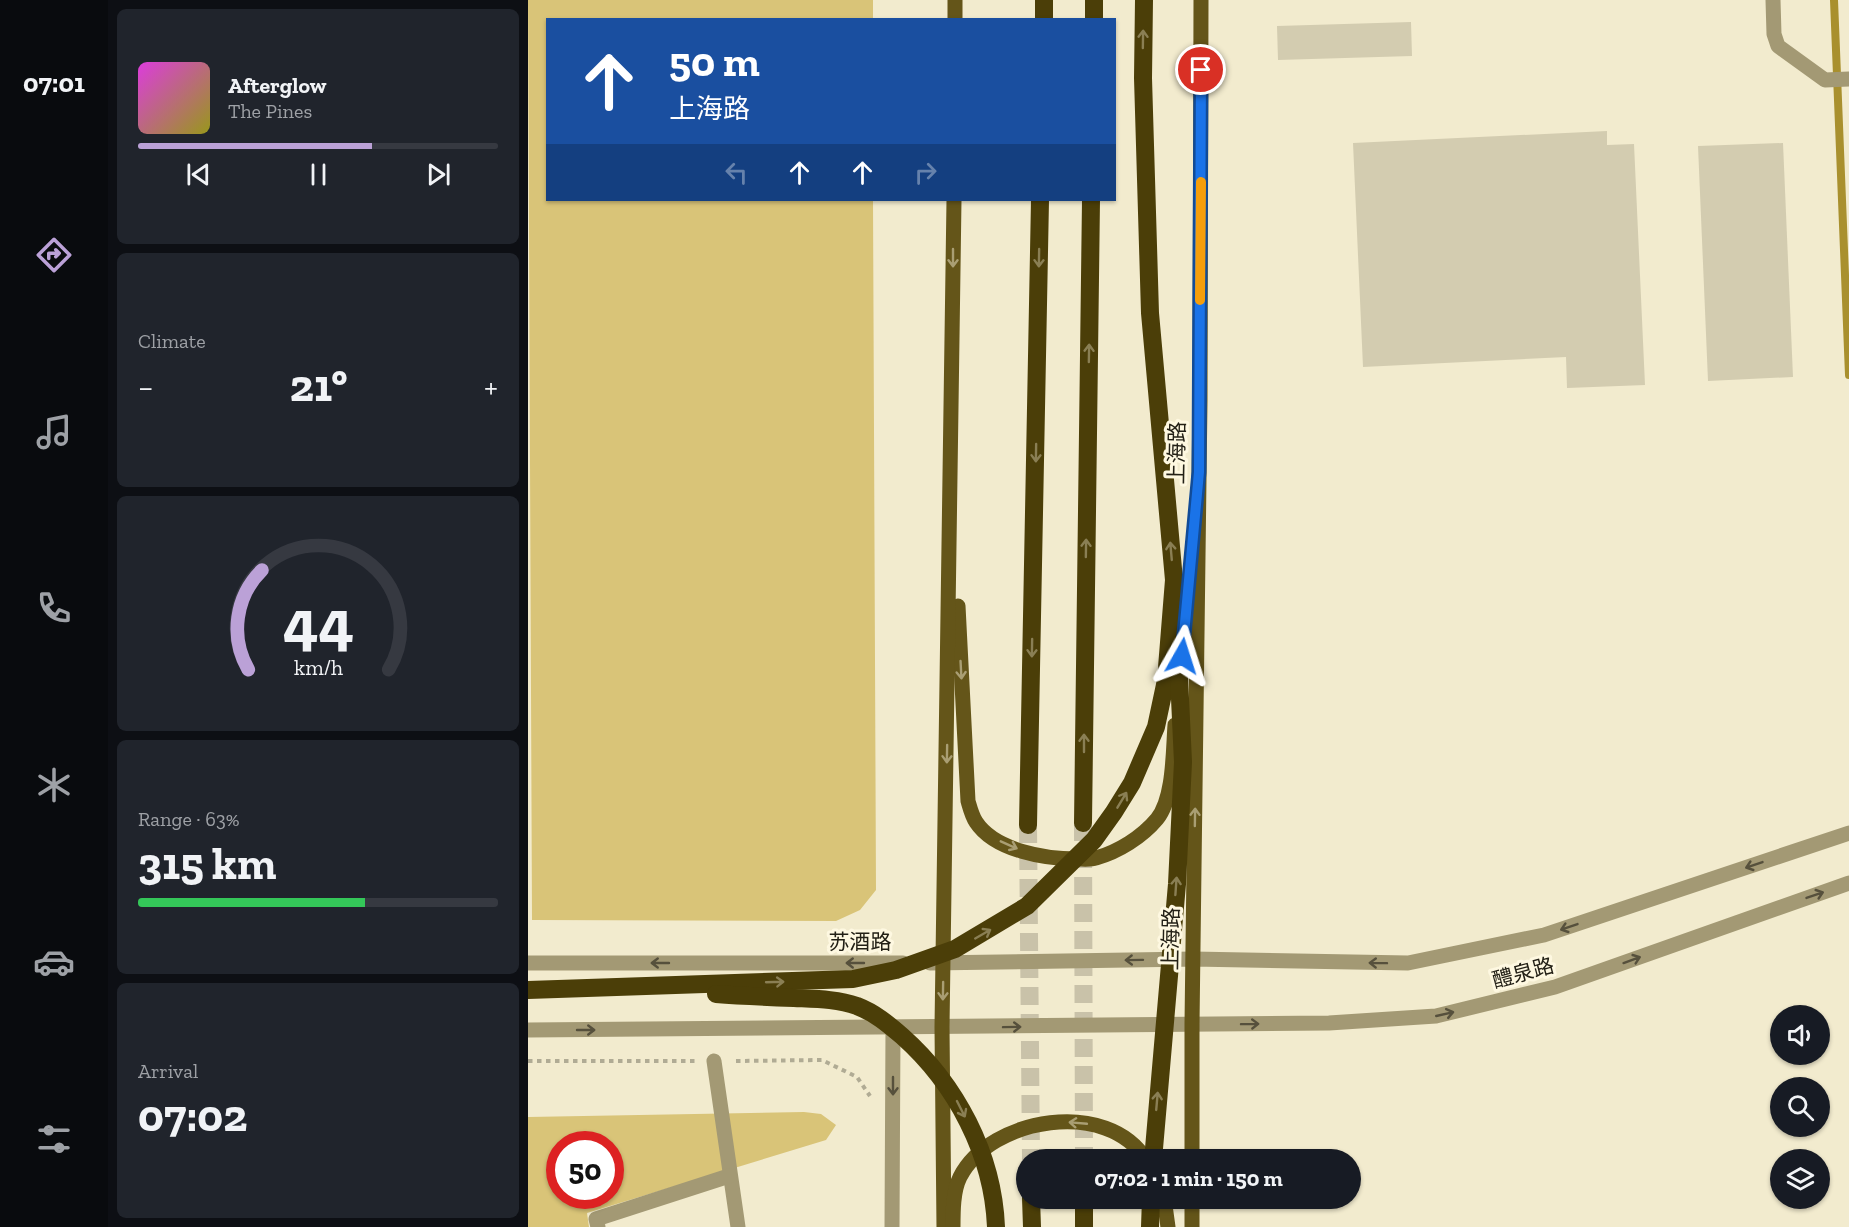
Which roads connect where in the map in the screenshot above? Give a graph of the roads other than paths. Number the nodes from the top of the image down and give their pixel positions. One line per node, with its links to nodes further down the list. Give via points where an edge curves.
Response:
1 (955, 0): 7 (main road)
2 (1044, 0): 8 (highway)
3 (1094, 0): 9 (highway)
4 (1144, 0): 16 (highway, one-way to 4, via 1150,313)
5 (1201, 0): 15 (main road, 上海路)
6 (1773, 0): 10 (street, via 1778,46 1825,80)
7 (955, 18)
8 (1044, 18)
9 (1094, 18)
10 (1849, 79)
11 (954, 201): 14 (main road, one-way to 14)
12 (1040, 201): 18 (highway, one-way to 18)
13 (1091, 201): 17 (highway, one-way to 13)
14 (951, 465): 15 (main road, one-way to 15, via 968,801 976,822 986,833 1005,844 1053,859 1093,859 1121,848 1158,818 1168,794); 23 (main road, one-way to 23)
15 (1199, 472): 21 (main road, 上海路, one-way to 15)
16 (1174, 580): 24 (highway, one-way to 16, via 853,979 956,950 1027,906 1094,840 1132,783 1156,727 1166,680); 32 (highway, one-way to 16, via 1177,884 1183,762)
17 (1083, 823)
18 (1028, 825)
19 (1849, 833): 21 (street, 醴泉路, one-way to 21, via 1544,935 1408,963)
20 (1849, 883): 26 (street, 醴泉路, one-way to 20, via 1329,1023 1436,1016 1555,987)
21 (1193, 959): 23 (street, 苏酒路, one-way to 23); 26 (main road, 上海路)
22 (528, 963): 23 (street, 苏酒路, one-way to 22)
23 (943, 963): 27 (main road, one-way to 27)
24 (592, 988): 25 (highway); 45 (highway, one-way to 45, via 829,1000 856,1006 879,1017 937,1071 961,1106 987,1175 995,1203)
25 (528, 990)
26 (1192, 1024): 27 (street, one-way to 26); 33 (main road, 上海路)
27 (942, 1027): 28 (street); 43 (main road)
28 (893, 1028): 29 (street, one-way to 28); 42 (street, one-way to 42)
29 (528, 1030)
30 (714, 1061): 34 (street)
31 (1136, 1149): 44 (main road, one-way to 44, via 1118,1133 1091,1124 1038,1123 1020,1129 988,1145 960,1177)
32 (1154, 1149)
33 (1192, 1149)
34 (729, 1176): 40 (street, via 596,1219); 41 (street)
35 (1031, 1209): 46 (highway)
36 (1084, 1209): 47 (highway)
37 (1151, 1209): 48 (highway)
38 (1166, 1209): 49 (main road)
39 (1192, 1209): 50 (main road)
40 (598, 1227)
41 (738, 1227)
42 (892, 1227)
43 (944, 1227)
44 (953, 1227)
45 (996, 1227)
46 (1032, 1227)
47 (1084, 1227)
48 (1150, 1227)
49 (1168, 1227)
50 (1192, 1227)

